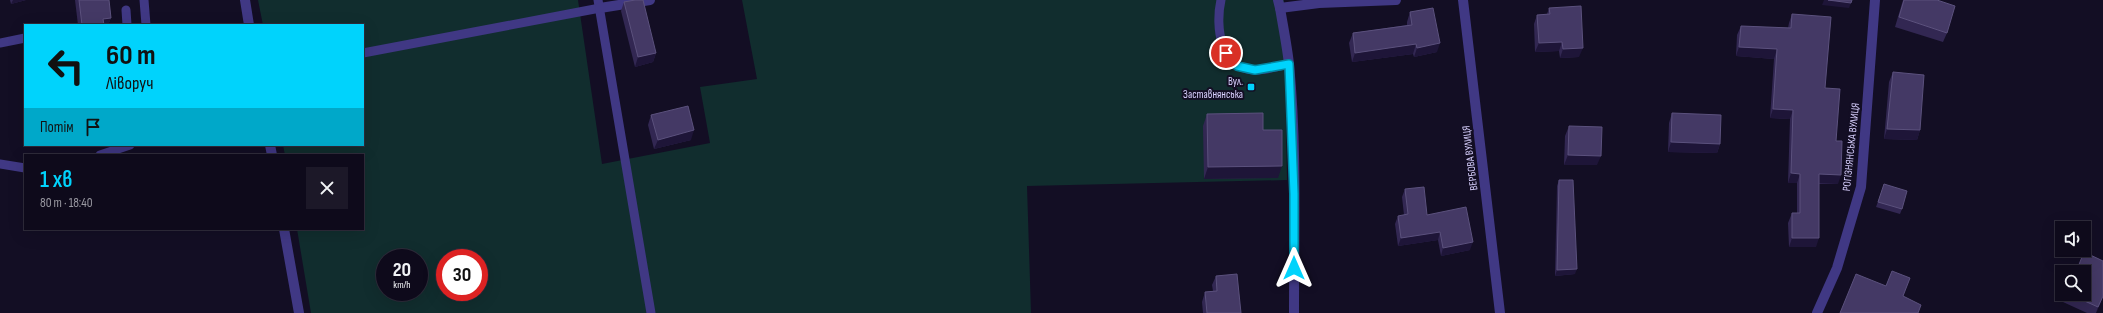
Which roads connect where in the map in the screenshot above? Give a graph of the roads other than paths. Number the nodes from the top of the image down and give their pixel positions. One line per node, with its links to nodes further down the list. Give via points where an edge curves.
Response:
1 (144, 0): 12 (lane)
2 (245, 0): 13 (street)
3 (650, 0): 8 (street)
4 (1221, 0): 17 (lane, via 1218,15 1220,34 1226,53 1237,66 1255,70)
5 (1396, 0): 9 (street)
6 (1463, 0): 26 (street, ВЕРБОВА ВУЛИЦЯ)
7 (1875, 0): 27 (street, РОГІЗНЯНСЬКА ВУЛИЦЯ, via 1861,188 1837,268)
8 (599, 4): 16 (lane); 24 (lane)
9 (1279, 4): 17 (street)
10 (126, 10): 11 (lane)
11 (127, 24)
12 (146, 24)
13 (249, 24)
14 (24, 38): 15 (lane)
15 (0, 44)
16 (364, 53)
17 (1289, 64): 25 (street, via 1294,194)
18 (127, 146): 19 (lane)
19 (103, 154)
20 (0, 164): 21 (lane)
21 (24, 168)
22 (284, 230): 23 (street)
23 (299, 313)
24 (651, 313)
25 (1294, 313)
26 (1500, 313)
27 (1817, 313)

